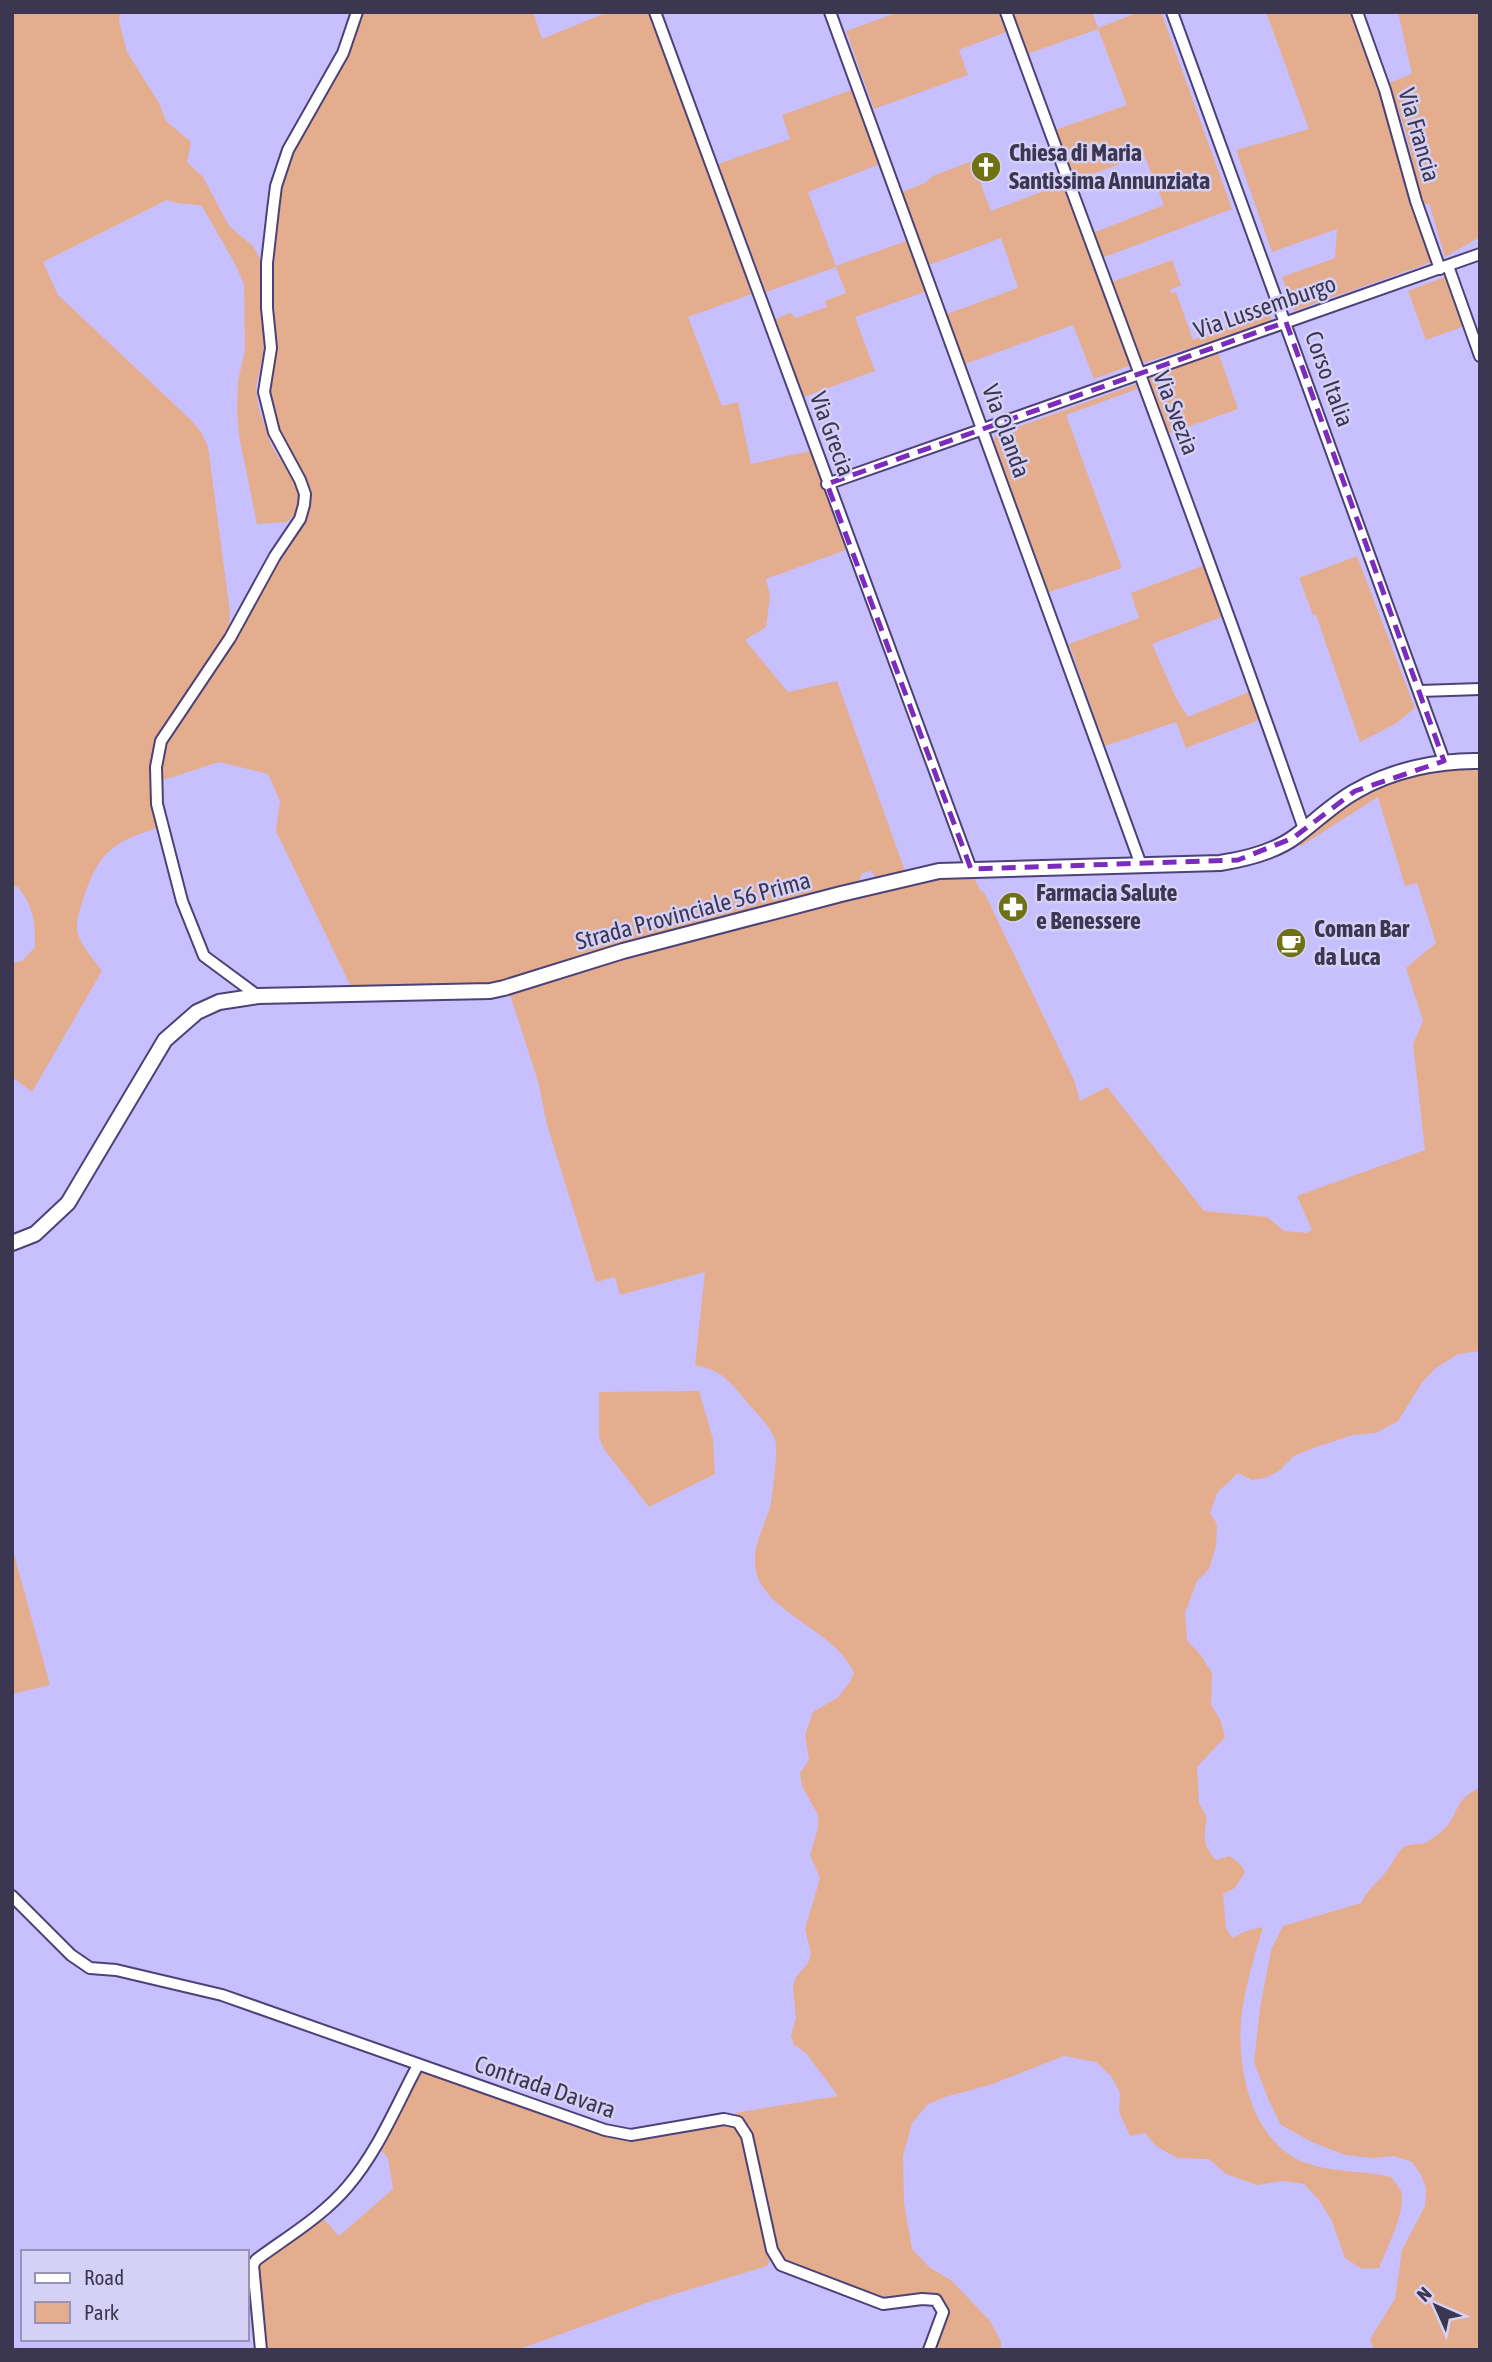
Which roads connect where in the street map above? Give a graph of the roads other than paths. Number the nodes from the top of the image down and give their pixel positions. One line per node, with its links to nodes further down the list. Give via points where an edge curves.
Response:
1 (357, 12): 21 (street, via 343,53 288,150 273,210 267,285 271,348 264,392 274,432 300,480 304,505 230,638 161,741 156,766 157,804 182,901 204,956)
2 (655, 12): 13 (street, Via Grecia)
3 (830, 12): 12 (street, Via Olanda)
4 (1006, 12): 11 (street, Via Svezia)
5 (1172, 12): 9 (street, Corso Italia)
6 (1357, 12): 8 (street, Via Francia, via 1416,201)
7 (1480, 254): 8 (street, Via Lussemburgo)
8 (1444, 268): 9 (street, Via Lussemburgo); 10 (street, Via Francia)
9 (1286, 322): 11 (street, Via Lussemburgo); 15 (street, Corso Italia)
10 (1480, 356)
11 (1138, 374): 12 (street, Via Lussemburgo); 18 (street, Via Svezia)
12 (983, 430): 13 (street, Via Lussemburgo); 19 (street, Via Olanda)
13 (827, 484): 20 (street, Via Grecia)
14 (1480, 689): 15 (street)
15 (1420, 691): 16 (street, Corso Italia)
16 (1444, 761): 17 (street, Strada Provinciale 56 Prima); 18 (street, Strada Provinciale 56 Prima, via 1364,787)
17 (1480, 761)
18 (1304, 829): 19 (street, Strada Provinciale 56 Prima, via 1280,845 1238,860)
19 (1141, 865): 20 (street, Strada Provinciale 56 Prima)
20 (971, 869): 21 (street, Strada Provinciale 56 Prima, via 939,871 841,894 490,991)
21 (258, 996): 22 (street, Strada Provinciale 56 Prima, via 219,1002 175,1030 154,1057 68,1203 35,1234)
22 (12, 1243)
23 (12, 1896): 24 (street, Contrada Davara, via 90,1968 222,1995)
24 (418, 2065): 25 (street, via 349,2185 253,2265); 26 (street, Contrada Davara, via 619,2134 724,2119 738,2122 747,2136 772,2250 780,2265 883,2304 936,2300 943,2312)
25 (261, 2350)
26 (929, 2350)

